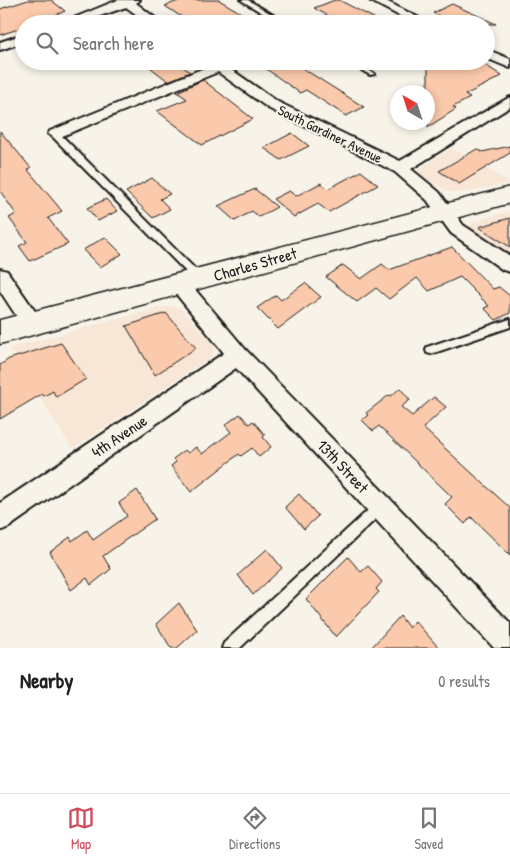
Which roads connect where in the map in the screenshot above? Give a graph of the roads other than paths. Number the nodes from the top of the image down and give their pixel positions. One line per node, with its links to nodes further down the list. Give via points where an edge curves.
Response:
1 (244, 0): 6 (lane)
2 (375, 0): 7 (street)
3 (128, 1): 4 (street); 5 (street)
4 (90, 15)
5 (146, 15)
6 (270, 15)
7 (406, 15)
8 (15, 41): 9 (street)
9 (0, 46)
10 (495, 57): 11 (street)
11 (510, 64)
12 (200, 70): 17 (street)
13 (223, 70): 18 (street, South Gardiner Avenue, via 273,105)
14 (365, 70): 15 (lane)
15 (372, 74)
16 (510, 101): 18 (street)
17 (55, 134): 23 (lane)
18 (401, 168): 20 (street, South Gardiner Avenue, via 433,196)
19 (510, 195): 20 (main road, Charles Street)
20 (445, 212): 21 (street, South Gardiner Avenue, via 457,229); 23 (main road, Charles Street)
21 (510, 266)
22 (0, 276): 24 (street)
23 (190, 282): 24 (main road, Charles Street); 28 (street, 13th Street)
24 (32, 323): 26 (main road, Charles Street)
25 (510, 323): 27 (lane)
26 (0, 332)
27 (431, 350)
28 (238, 355): 29 (street, 13th Street); 30 (street, 4th Avenue)
29 (381, 506): 31 (street, 13th Street); 32 (lane)
30 (0, 518)
31 (510, 644)
32 (229, 648)

